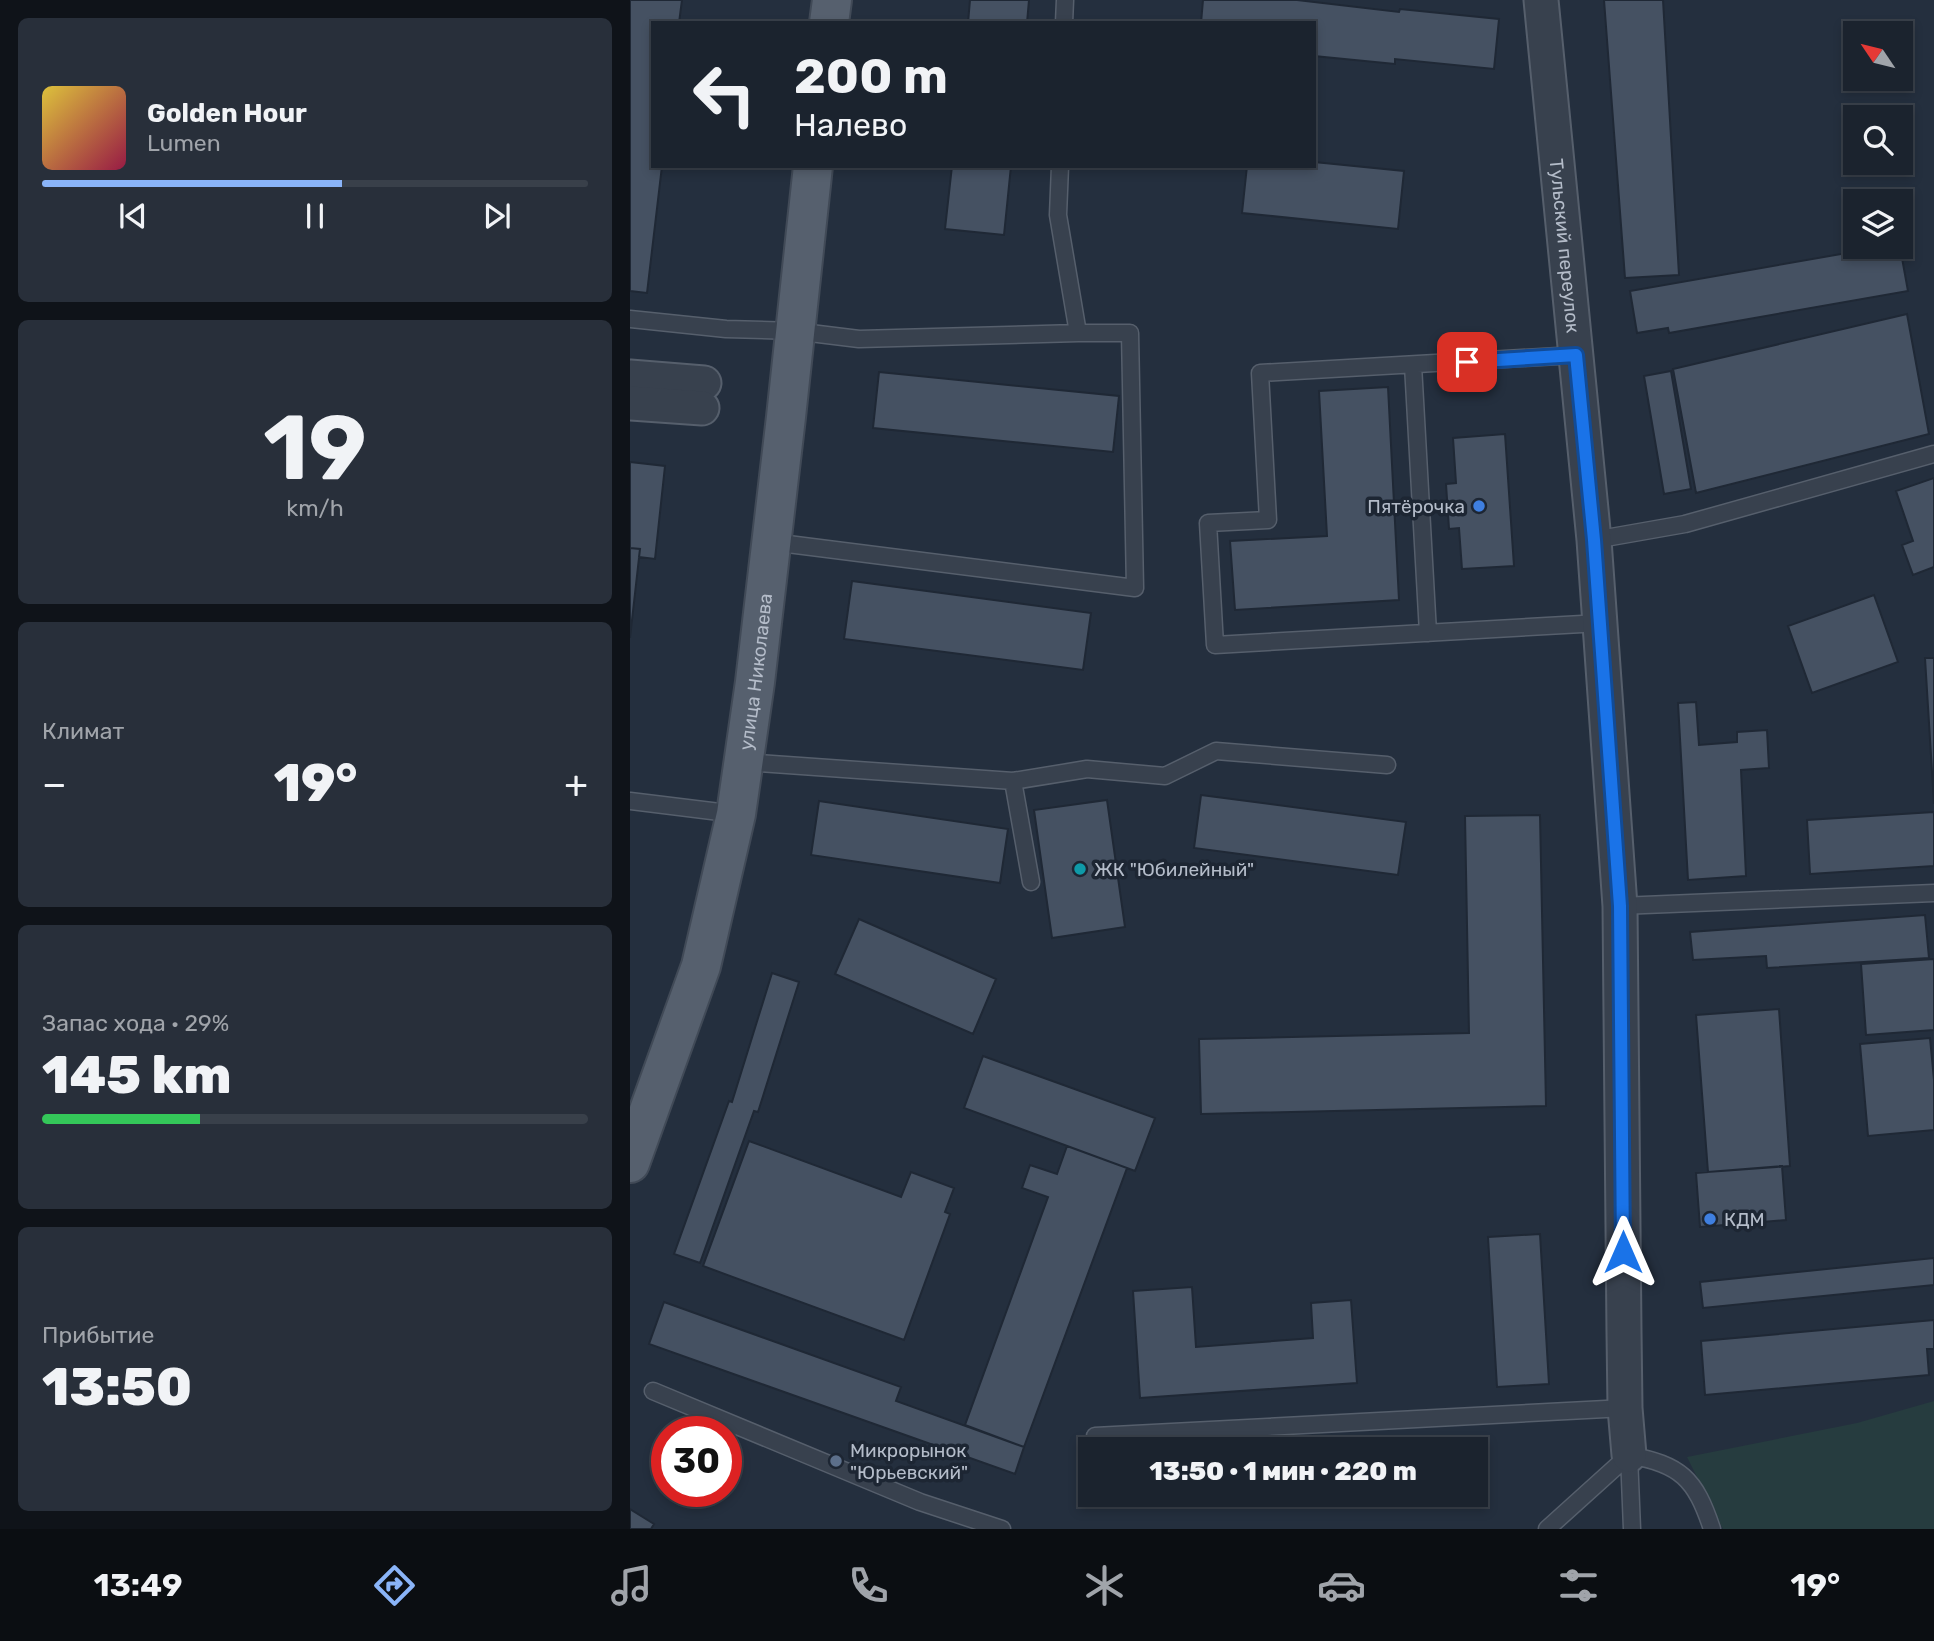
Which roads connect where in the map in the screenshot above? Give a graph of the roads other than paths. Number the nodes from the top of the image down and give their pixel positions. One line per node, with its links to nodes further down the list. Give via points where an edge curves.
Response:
1 (832, 0): 4 (main road)
2 (1065, 0): 5 (lane)
3 (1541, 0): 11 (street, Тульский переулок)
4 (829, 21)
5 (1064, 21)
6 (813, 168): 9 (main road, улица Николаева)
7 (1060, 168): 10 (lane, via 1058,215)
8 (630, 319): 9 (lane)
9 (794, 331): 10 (lane, via 859,339); 17 (main road, улица Николаева)
10 (1078, 333): 17 (lane, via 1130,333 1135,588)
11 (1576, 355): 12 (lane); 16 (street, Тульский переулок)
12 (1413, 365): 19 (lane); 19 (lane, via 1260,373 1268,520 1208,523 1208,537 1214,645)
13 (630, 377): 14 (street, via 703,396)
14 (630, 402)
15 (1934, 454): 16 (lane, via 1685,524)
16 (1594, 540): 18 (street, Тульский переулок)
17 (771, 542): 20 (main road, улица Николаева)
18 (1600, 623): 19 (lane); 27 (street, Тульский переулок)
19 (1427, 633)
20 (745, 762): 22 (lane); 24 (main road, улица Николаева)
21 (1387, 765): 22 (lane, via 1216,751 1165,776 1087,769)
22 (1013, 781): 25 (lane)
23 (630, 802): 24 (lane)
24 (736, 814): 28 (main road, улица Николаева, via 701,966)
25 (1031, 882)
26 (1934, 893): 27 (lane)
27 (1620, 906): 30 (street, Тульский переулок)
28 (630, 1163)
29 (653, 1391): 33 (lane, via 920,1502)
30 (1625, 1408): 31 (lane); 32 (street, Тульский переулок)
31 (1095, 1436)
32 (1629, 1455): 34 (lane); 35 (lane); 36 (lane, via 1660,1461 1687,1478)
33 (1002, 1529)
34 (1547, 1529)
35 (1632, 1529)
36 (1712, 1529)

